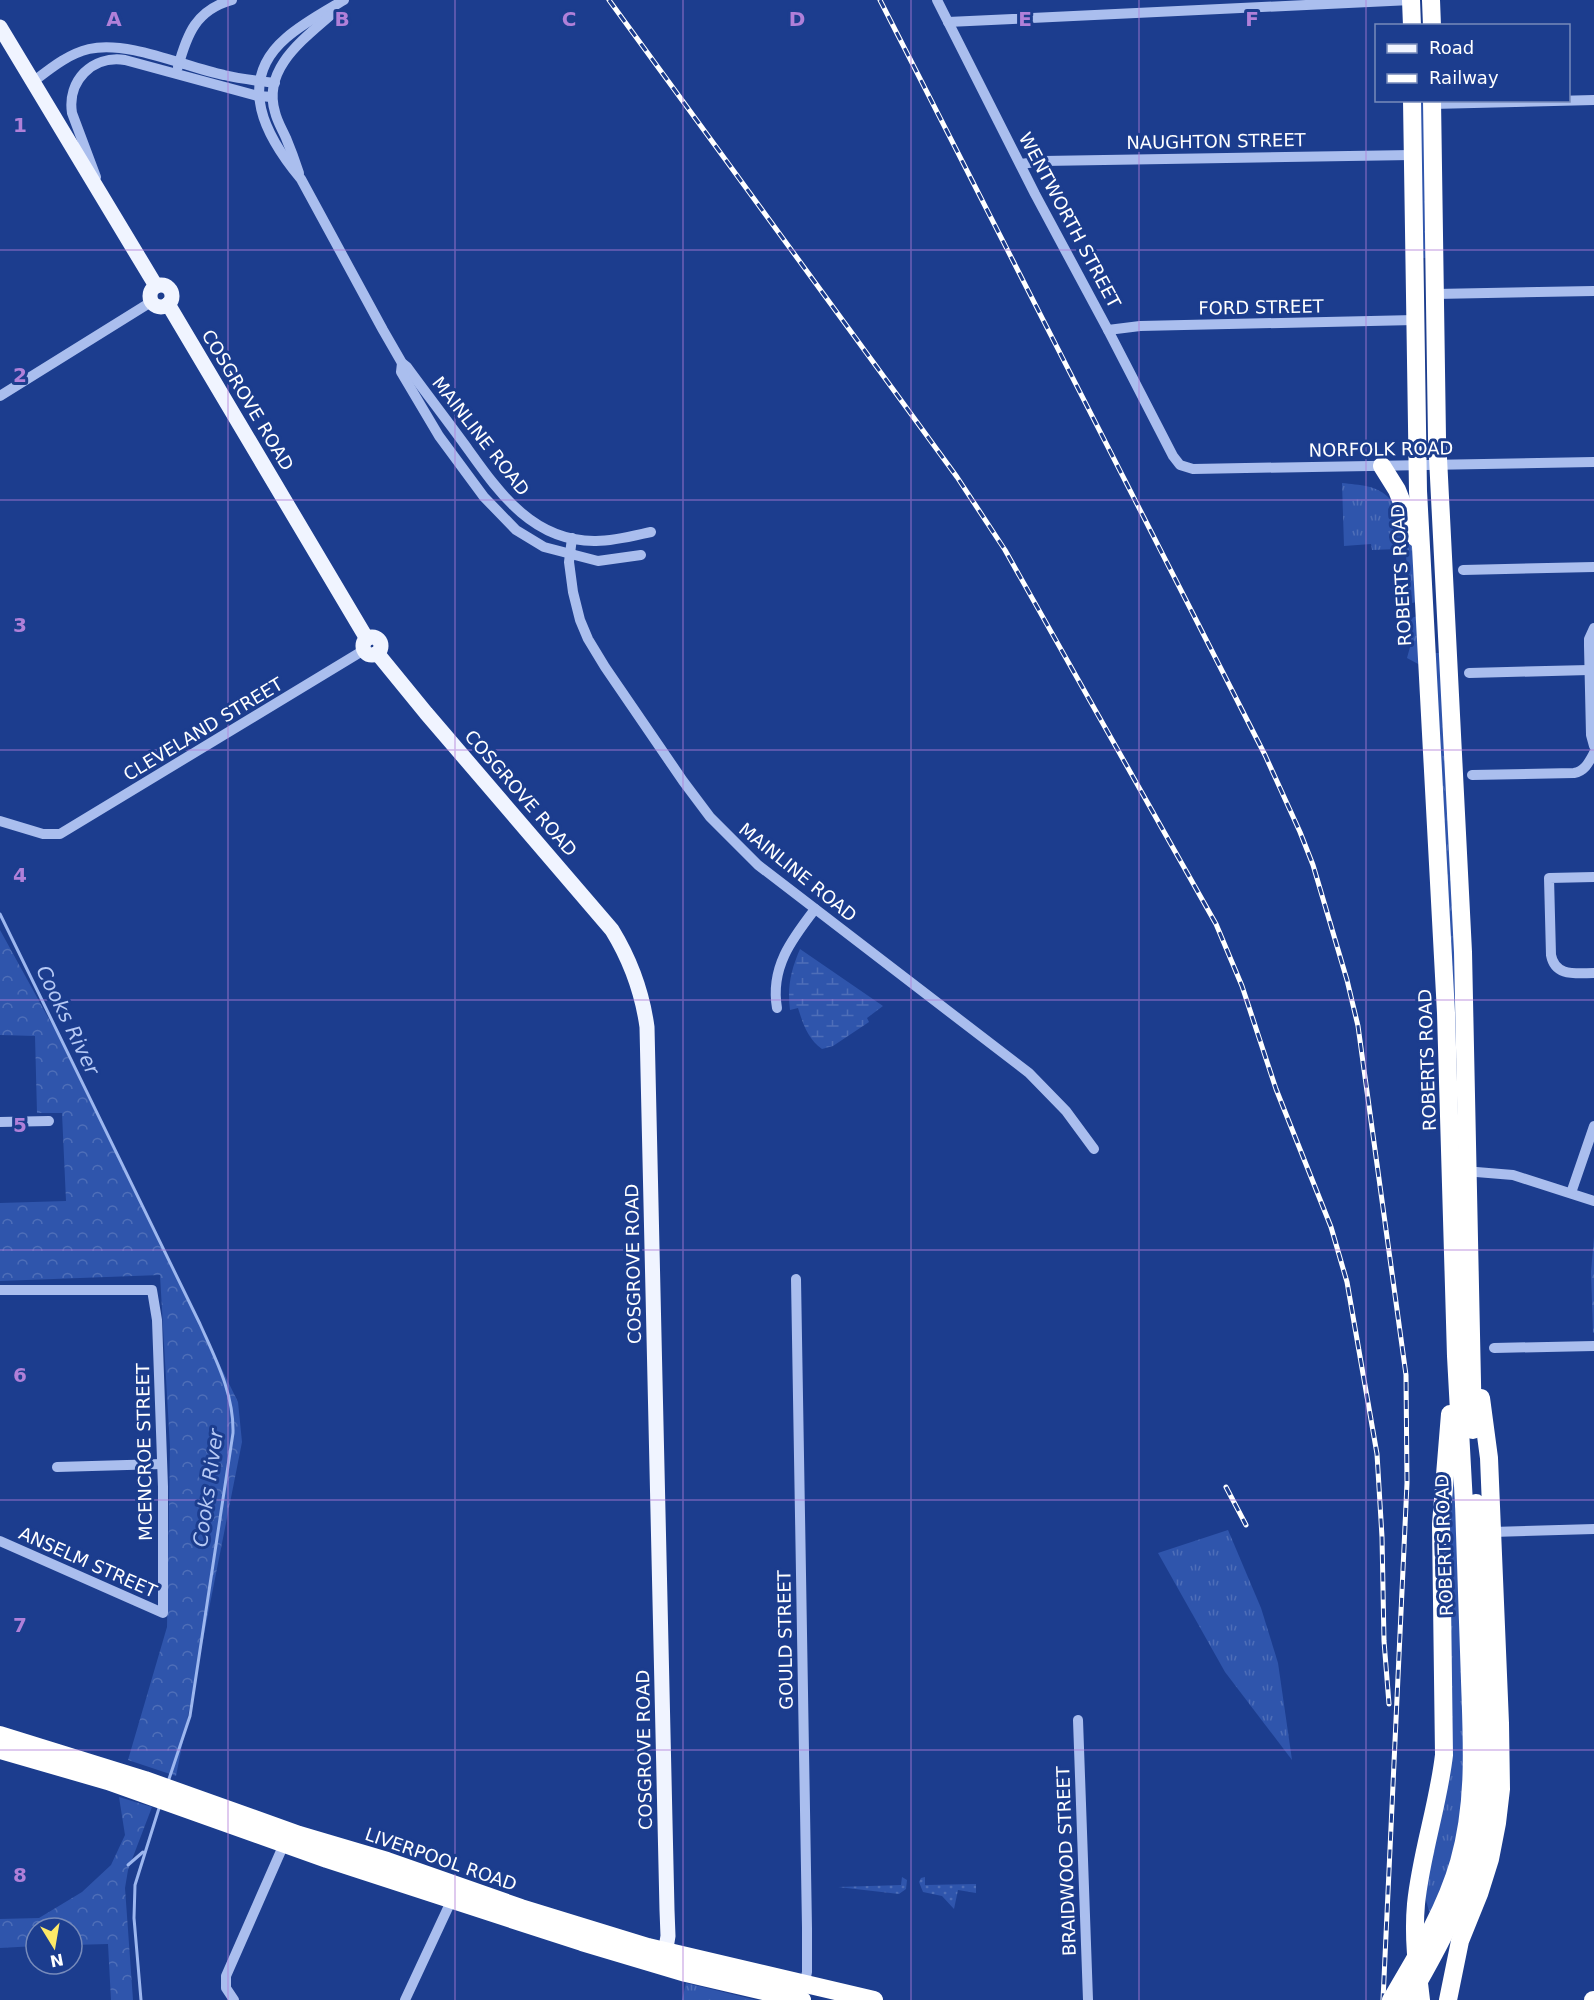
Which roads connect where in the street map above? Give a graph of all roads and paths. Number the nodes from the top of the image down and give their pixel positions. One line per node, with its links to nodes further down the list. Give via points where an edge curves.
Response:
1 (232, 0): 10 (street, via 213,8 195,24)
2 (345, 0): 12 (street, MAINLINE ROAD, via 280,43); 13 (street, MAINLINE ROAD, via 287,55)
3 (937, 0): 6 (street, WENTWORTH STREET)
4 (1411, 0): 6 (street); 7 (highway)
5 (1431, 0): 8 (highway)
6 (948, 22): 21 (street, WENTWORTH STREET)
7 (1412, 24)
8 (1432, 24)
9 (0, 27): 11 (main road)
10 (177, 68): 11 (street, via 124,49 98,47 71,55); 12 (street); 14 (street); 23 (street, via 110,60 88,69 77,81 71,96 72,113)
11 (34, 81): 23 (main road)
12 (260, 81): 13 (street); 14 (street, MAINLINE ROAD)
13 (275, 83): 15 (street, MAINLINE ROAD)
14 (258, 96): 15 (street); 22 (street, MAINLINE ROAD, via 267,129)
15 (272, 97): 22 (street, MAINLINE ROAD)
16 (1570, 100): 17 (street)
17 (1594, 100)
18 (1412, 102): 20 (highway, ROBERTS ROAD)
19 (1432, 102): 26 (highway, ROBERTS ROAD)
20 (1412, 155): 21 (street, NAUGHTON STREET, via 1043,160); 29 (highway, ROBERTS ROAD)
21 (1021, 164): 30 (street, WENTWORTH STREET)
22 (301, 179): 31 (street, MAINLINE ROAD)
23 (103, 196): 24 (main road)
24 (156, 286): 27 (main road, via 150,295); 28 (main road, via 169,288 172,298)
25 (1594, 291): 26 (street)
26 (1435, 294): 36 (highway, ROBERTS ROAD)
27 (151, 302): 28 (main road, via 159,307); 32 (street)
28 (168, 304): 46 (main road, COSGROVE ROAD)
29 (1415, 320): 30 (street, FORD STREET); 35 (highway, ROBERTS ROAD)
30 (1108, 330): 33 (street, WENTWORTH STREET)
31 (402, 363): 39 (street, MAINLINE ROAD, via 501,494 526,518); 41 (street, MAINLINE ROAD, via 401,372 439,436 483,497 516,530 544,547)
32 (0, 396)
33 (1173, 456): 37 (street, NORFOLK ROAD, via 1180,465 1193,469)
34 (1594, 462): 36 (street, NORFOLK ROAD)
35 (1417, 465): 36 (street, NORFOLK ROAD); 37 (street, NORFOLK ROAD); 40 (highway, ROBERTS ROAD)
36 (1438, 465): 61 (highway, ROBERTS ROAD, via 1462,921)
37 (1382, 466): 40 (highway, via 1397,490)
38 (651, 532): 39 (street, MAINLINE ROAD, via 595,541)
39 (572, 538): 41 (street, MAINLINE ROAD)
40 (1421, 551): 61 (highway, ROBERTS ROAD)
41 (569, 554): 42 (street, MAINLINE ROAD, via 598,561); 54 (street, MAINLINE ROAD, via 573,592 588,639 683,781 736,845)
42 (641, 555)
43 (1594, 567): 44 (street)
44 (1463, 570)
45 (1594, 628): 47 (street, via 1589,639)
46 (369, 648): 52 (street, CLEVELAND STREET, via 60,834 43,834); 86 (main road, COSGROVE ROAD, via 612,930 631,964 642,1000 647,1039 668,1936)
47 (1589, 670): 48 (street); 49 (street)
48 (1469, 673)
49 (1594, 746)
50 (1594, 753): 51 (street, via 1582,770 1574,773)
51 (1472, 775)
52 (0, 820)
53 (1594, 877): 55 (street, via 1549,878 1552,960 1559,970)
54 (815, 909): 56 (street, via 782,958 776,984); 60 (street, MAINLINE ROAD, via 1029,1073 1066,1111)
55 (1594, 973)
56 (777, 1008)
57 (49, 1121): 58 (street)
58 (0, 1122)
59 (1594, 1126): 62 (street)
60 (1094, 1149)
61 (1460, 1171): 62 (street, via 1513,1175); 66 (highway, ROBERTS ROAD); 69 (highway, ROBERTS ROAD)
62 (1570, 1193): 63 (street)
63 (1594, 1201)
64 (796, 1279): 87 (street, GOULD STREET, via 807,1928 807,1972)
65 (0, 1290): 70 (street, MCENCROE STREET, via 152,1290 157,1320)
66 (1471, 1343): 72 (highway, ROBERTS ROAD); 74 (highway, via 1486,1426)
67 (1594, 1346): 68 (street)
68 (1494, 1348)
69 (1456, 1356): 72 (highway, ROBERTS ROAD); 83 (highway, via 1441,1524 1444,1755)
70 (162, 1464): 71 (street); 76 (street, MCENCROE STREET)
71 (57, 1467)
72 (1470, 1503): 93 (highway, ROBERTS ROAD, bridge, via 1473,1772 1468,1827 1445,1901); 94 (highway, ROBERTS ROAD, bridge, via 1486,1757 1482,1833 1457,1909)
73 (1594, 1529): 74 (street)
74 (1492, 1532): 85 (highway, via 1501,1789 1490,1859)
75 (0, 1541): 76 (street, ANSELM STREET)
76 (163, 1613)
77 (1077, 1720): 92 (street, BRAIDWOOD STREET)
78 (0, 1735): 80 (highway, LIVERPOOL ROAD)
79 (0, 1750): 80 (highway, LIVERPOOL ROAD)
80 (142, 1786): 81 (highway, LIVERPOOL ROAD)
81 (186, 1802): 82 (highway, LIVERPOOL ROAD); 84 (highway, LIVERPOOL ROAD, via 387,1861)
82 (284, 1844): 84 (highway, LIVERPOOL ROAD); 89 (street, via 226,1976 226,1988)
83 (1419, 1882): 85 (highway, via 1427,1921 1436,1931 1453,1933); 95 (highway, via 1415,1940)
84 (455, 1893): 86 (highway, LIVERPOOL ROAD); 90 (street)
85 (1467, 1922): 88 (highway, via 1456,1954)
86 (664, 1959): 87 (highway, LIVERPOOL ROAD)
87 (802, 1995): 91 (highway, LIVERPOOL ROAD)
88 (1450, 1997)
89 (234, 2000)
90 (405, 2000)
91 (874, 2000)
92 (1088, 2000)
93 (1391, 2000)
94 (1408, 2000)
95 (1421, 2000)

